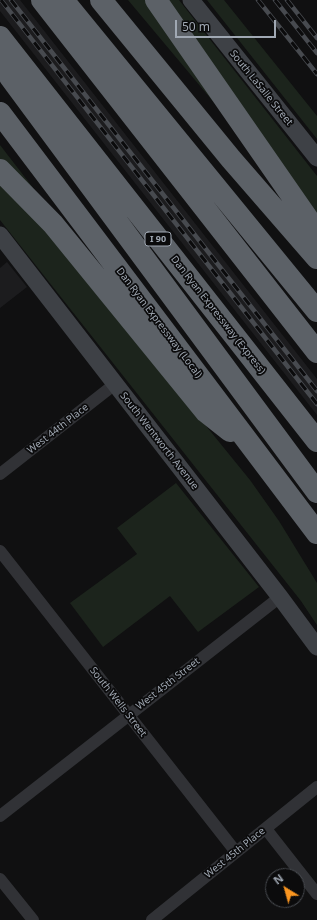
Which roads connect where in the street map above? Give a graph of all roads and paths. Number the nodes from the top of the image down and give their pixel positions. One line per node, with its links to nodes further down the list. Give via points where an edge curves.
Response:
1 (42, 0): 15 (highway)
2 (63, 0): 14 (highway)
3 (101, 0): 13 (highway, via 231,159)
4 (156, 0): 11 (highway)
5 (191, 0): 9 (main road, South LaSalle Street)
6 (0, 37): 17 (highway, Dan Ryan Expressway (Express) / I 90)
7 (0, 58): 20 (highway, via 24,97)
8 (0, 113): 18 (highway, Dan Ryan Expressway (Local))
9 (317, 158)
10 (0, 170): 18 (highway, via 53,224 206,412)
11 (317, 232)
12 (0, 235): 16 (main road, South Wentworth Avenue)
13 (317, 258)
14 (317, 310)
15 (317, 352)
16 (115, 384): 19 (street, West 44th Place); 23 (main road, South Wentworth Avenue)
17 (317, 442)
18 (257, 454): 21 (highway, Dan Ryan Expressway (Local))
19 (0, 474)
20 (317, 492)
21 (316, 533)
22 (0, 551): 25 (street, South Wells Street)
23 (280, 597): 24 (main road, South Wentworth Avenue); 25 (street, West 45th Street)
24 (317, 647)
25 (129, 715): 27 (street, West 45th Street); 29 (street, South Wells Street)
26 (317, 787): 28 (street, West 45th Place)
27 (0, 816)
28 (266, 828): 29 (street, West 45th Place); 31 (street)
29 (236, 852): 33 (street, West 45th Place)
30 (0, 879): 32 (street)
31 (317, 894)
32 (32, 920)
33 (152, 920)

